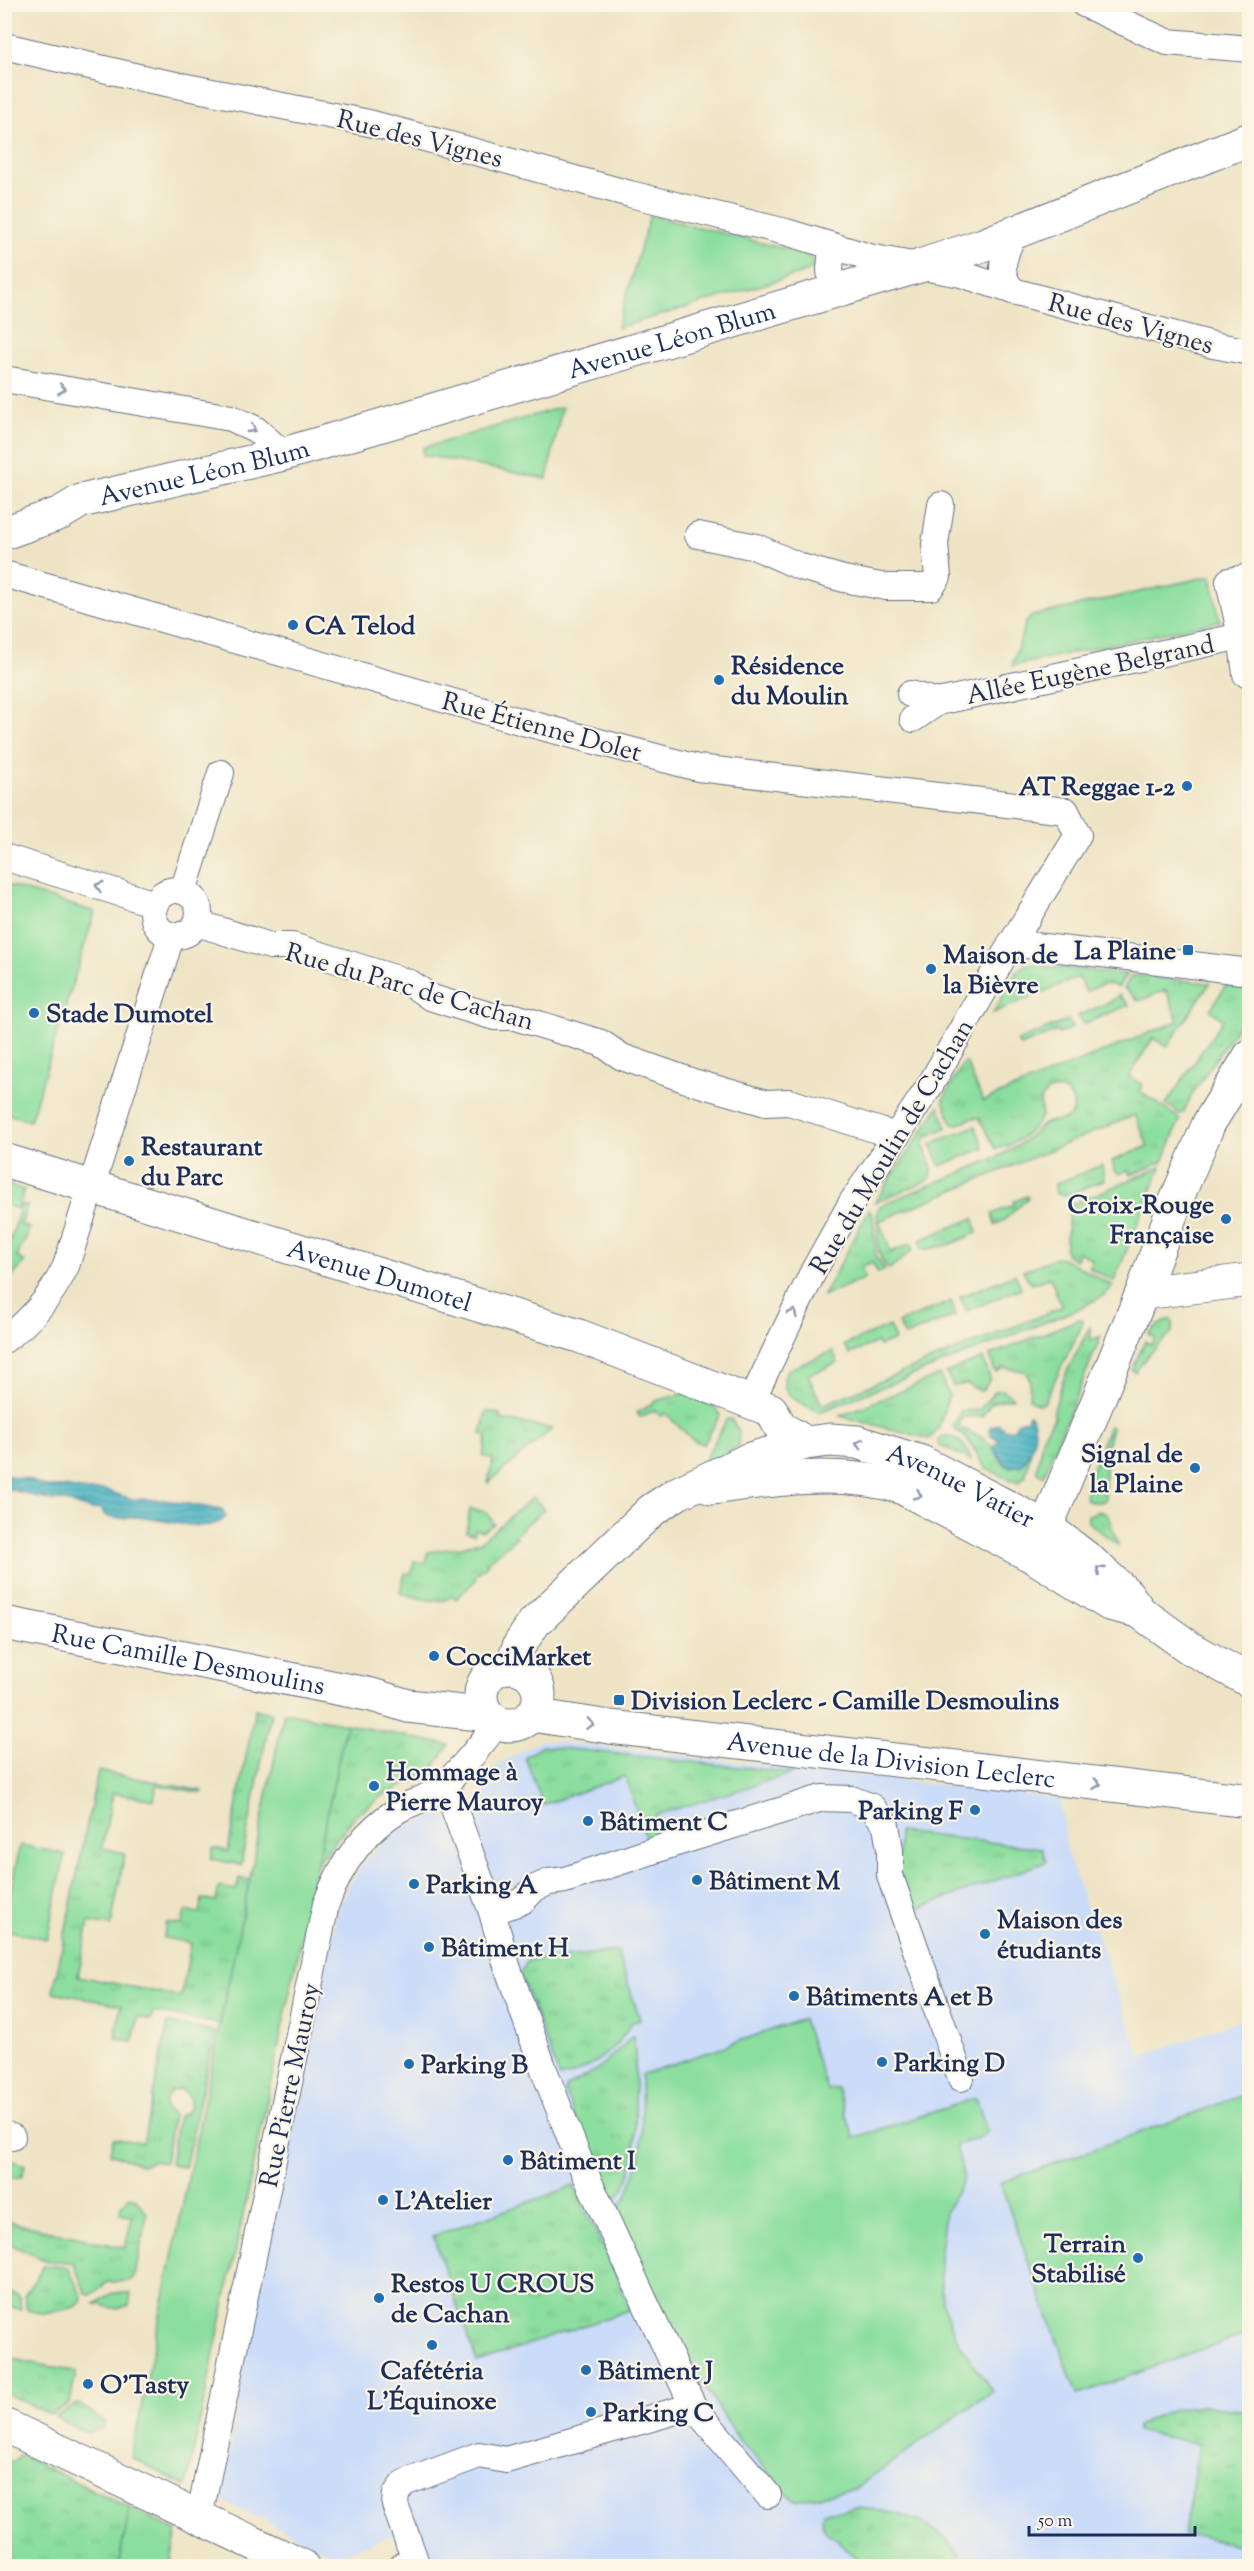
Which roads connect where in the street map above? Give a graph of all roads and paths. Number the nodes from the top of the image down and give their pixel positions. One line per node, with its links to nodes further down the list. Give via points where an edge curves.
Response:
1 (1084, 4): 3 (street, via 1167,42)
2 (4, 46): 6 (street, Rue des Vignes, via 369,123)
3 (1250, 49)
4 (1250, 139): 5 (main road, Avenue Léon Blum)
5 (1014, 232): 7 (main road, Avenue Léon Blum); 8 (street, Rue des Vignes, via 1002,268 1005,283)
6 (832, 246): 7 (street, Rue des Vignes); 9 (street)
7 (920, 266): 8 (street, Rue des Vignes); 9 (main road, Avenue Léon Blum)
8 (1013, 291): 10 (street, Rue des Vignes)
9 (833, 292): 12 (main road, Avenue Léon Blum)
10 (1250, 352)
11 (4, 380): 12 (street, one-way to 12, via 231,418 255,429)
12 (284, 454): 13 (main road, Avenue Léon Blum)
13 (81, 501): 15 (main road, Avenue Léon Blum, via 58,498); 16 (main road, Avenue Léon Blum, via 61,513)
14 (941, 505): 17 (street, via 935,544 938,577 931,587 886,587 844,579 801,567 756,547)
15 (4, 510)
16 (4, 533)
17 (698, 535)
18 (4, 574): 24 (street, Rue Étienne Dolet, via 698,768 1066,811)
19 (1250, 577): 20 (street, Allée Eugène Belgrand, via 1229,581)
20 (1241, 636): 21 (street, Allée Eugène Belgrand); 22 (street, Allée Eugène Belgrand)
21 (1246, 674)
22 (911, 707)
23 (221, 773): 26 (street)
24 (1078, 835): 30 (street, Rue du Moulin de Cachan)
25 (4, 857): 27 (street, one-way to 25)
26 (183, 891): 27 (street, via 164,893); 28 (street, via 197,904)
27 (155, 904): 29 (street, via 155,924)
28 (197, 923): 29 (street, via 189,933); 33 (street, Rue du Parc de Cachan, via 270,946 292,946 410,983 430,998 495,1017 515,1017 591,1040 622,1057 704,1085 766,1103 789,1102)
29 (171, 936): 35 (street)
30 (1011, 943): 31 (street); 33 (street, Rue du Moulin de Cachan, via 929,1087)
31 (1250, 972)
32 (1250, 1056): 37 (main road, via 1209,1124)
33 (896, 1136): 39 (street, Rue du Moulin de Cachan, one-way to 33, via 814,1270 852,1202)
34 (4, 1160): 35 (main road, Avenue Dumotel)
35 (92, 1187): 38 (street, via 66,1266 52,1294); 39 (main road, Avenue Dumotel, via 579,1336)
36 (1250, 1280): 37 (main road)
37 (1142, 1293): 42 (main road)
38 (4, 1340)
39 (751, 1402): 40 (main road, Avenue Dumotel, via 771,1410)
40 (771, 1451): 41 (main road, Avenue Dumotel); 42 (main road, Avenue Vatier, one-way to 40, via 921,1462 857,1442 830,1440); 44 (main road, via 678,1493 652,1510 534,1623)
41 (800, 1476): 42 (main road, Avenue Vatier, one-way to 42, via 841,1476 901,1486)
42 (1040, 1542): 45 (main road, Avenue Vatier, via 1109,1604 1140,1612 1190,1648)
43 (4, 1623): 46 (main road, Rue Camille Desmoulins, via 372,1695 408,1706)
44 (511, 1667): 46 (main road, via 490,1675); 47 (main road, via 523,1670 536,1684 538,1703)
45 (1250, 1681)
46 (489, 1710): 47 (main road, via 511,1725); 48 (street, Rue Pierre Mauroy)
47 (532, 1715): 49 (main road, Avenue de la Division Leclerc, one-way to 49)
48 (445, 1784): 50 (street); 55 (street, Rue Pierre Mauroy, via 373,1829 346,1858 326,1904)
49 (1250, 1801)
50 (492, 1912): 51 (street, via 522,1901 535,1888 549,1882 822,1798 851,1798 872,1806 886,1825 890,1876); 52 (street, via 543,2070 579,2160)
51 (961, 2078)
52 (693, 2406): 54 (street); 56 (street, via 506,2460 479,2455 404,2482 396,2494 395,2505 416,2563)
53 (4, 2425): 55 (main road)
54 (768, 2495)
55 (199, 2518): 57 (main road)
56 (403, 2565)
57 (302, 2566)

